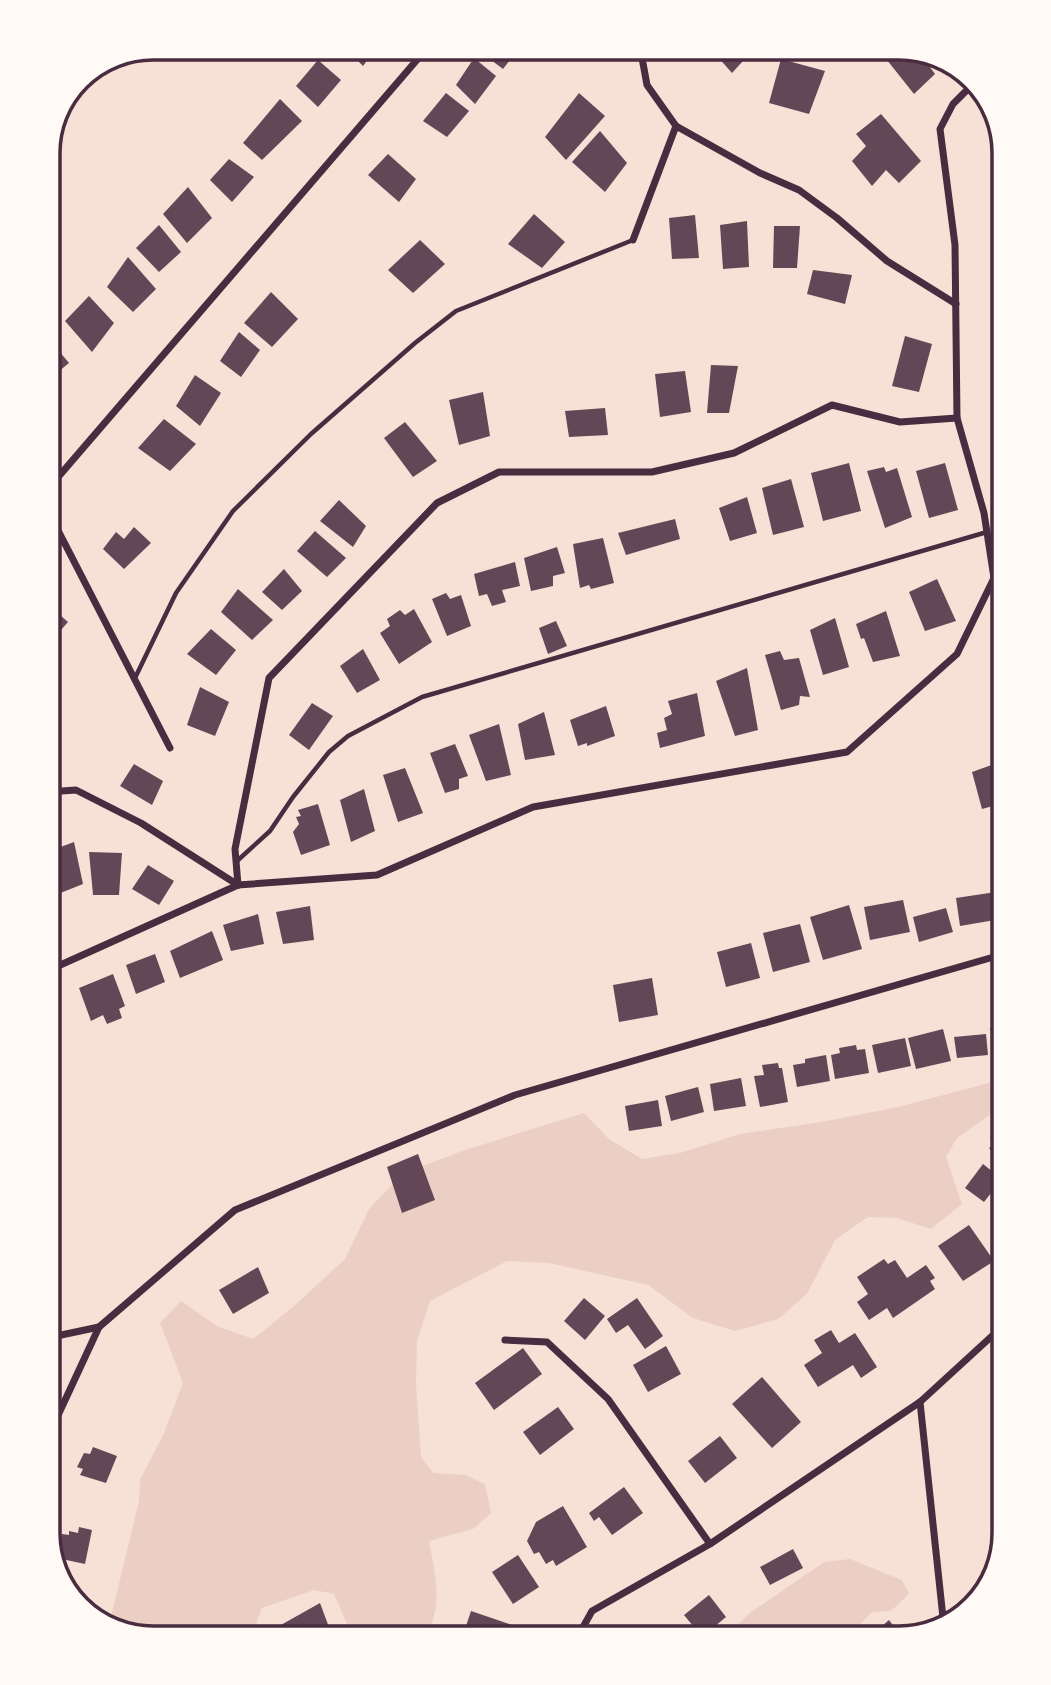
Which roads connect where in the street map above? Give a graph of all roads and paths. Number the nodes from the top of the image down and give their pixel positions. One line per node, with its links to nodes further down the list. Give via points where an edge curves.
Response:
1 (417, 60): 8 (street)
2 (642, 60): 4 (street, via 647,85)
3 (967, 90): 6 (street, via 940,129 955,245)
4 (676, 126): 5 (street); 6 (street, via 799,190 887,261)
5 (633, 240): 13 (lane, via 456,311 311,434 233,510 176,593)
6 (956, 304): 7 (street)
7 (957, 418): 9 (street); 16 (street, via 900,422 832,405 734,453 652,472 499,472 437,503 269,678)
8 (60, 474)
9 (987, 532): 11 (street); 16 (lane, via 422,697 348,736 329,752 271,831)
10 (60, 534): 13 (street)
11 (992, 565)
12 (992, 582): 17 (street, via 957,654 847,752 533,807 376,875)
13 (135, 678): 14 (street)
14 (170, 748)
15 (60, 791): 17 (street, via 76,790 141,823)
16 (236, 862): 17 (street)
17 (238, 885): 19 (street)
18 (992, 957): 20 (street, via 515,1095 235,1210)
19 (60, 965)
20 (99, 1327): 21 (street); 25 (street)
21 (60, 1335)
22 (992, 1336): 24 (street)
23 (505, 1340): 26 (street, via 547,1342 608,1399)
24 (920, 1402): 26 (street); 27 (street)
25 (60, 1411)
26 (710, 1544): 28 (street, via 592,1611)
27 (943, 1614)
28 (584, 1626)

